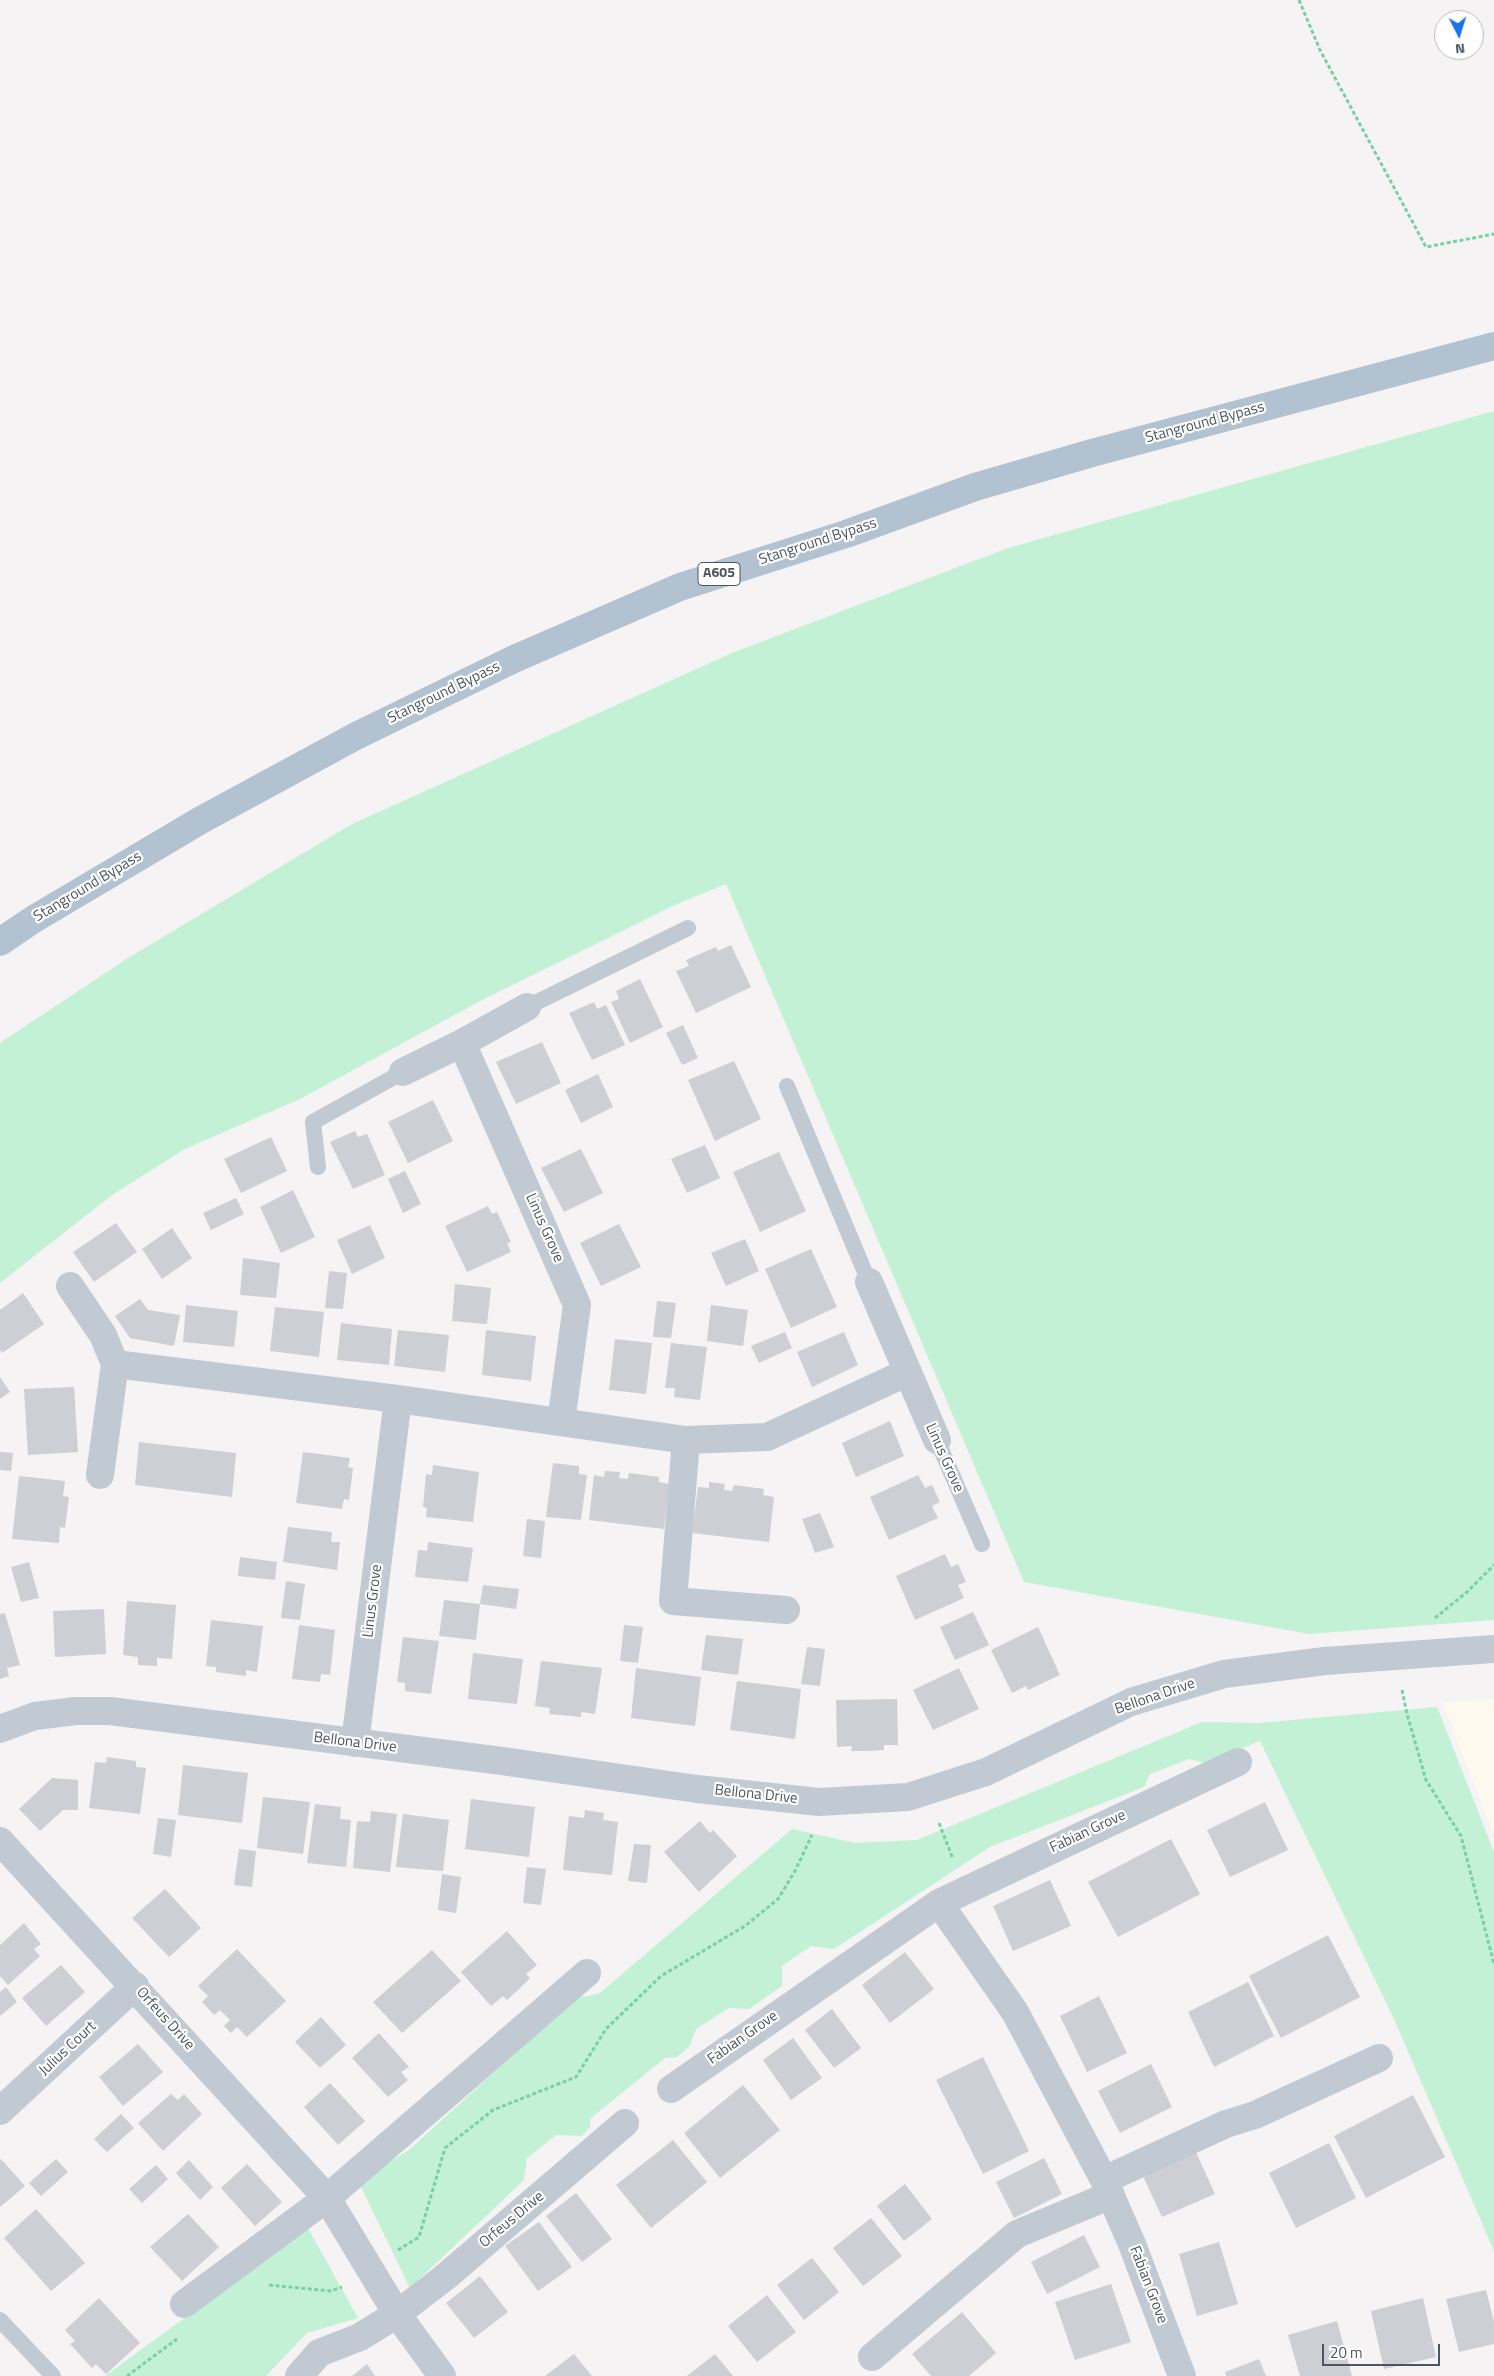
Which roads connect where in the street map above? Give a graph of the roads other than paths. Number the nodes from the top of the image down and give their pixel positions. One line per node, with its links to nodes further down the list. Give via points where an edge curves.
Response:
1 (1494, 346): 3 (main road, Stanground Bypass / A605, via 975,487 846,534 680,587 514,659 356,736 201,820)
2 (688, 928): 4 (lane)
3 (0, 942)
4 (527, 1007): 5 (street)
5 (462, 1043): 6 (street); 14 (street, Linus Grove, via 577,1304)
6 (403, 1072): 8 (lane, via 313,1122)
7 (787, 1086): 9 (lane, Linus Grove)
8 (318, 1167)
9 (869, 1282): 12 (street, Linus Grove)
10 (70, 1286): 11 (street, via 103,1335)
11 (115, 1364): 13 (street); 17 (street)
12 (906, 1373): 15 (street, via 768,1437); 16 (street, Linus Grove)
13 (398, 1399): 14 (street); 22 (street, Linus Grove)
14 (561, 1422): 15 (street)
15 (686, 1440): 19 (street, via 673,1601)
16 (937, 1440): 18 (lane, Linus Grove)
17 (100, 1475)
18 (982, 1544)
19 (786, 1610)
20 (1494, 1649): 22 (street, Bellona Drive, via 1396,1655 1224,1674 1131,1702 986,1772 908,1797 820,1802 697,1789)
21 (0, 1729): 22 (street, Bellona Drive, via 35,1716 110,1711)
22 (355, 1743)
23 (1238, 1762): 25 (street, Fabian Grove)
24 (0, 1841): 27 (street, Orfeus Drive)
25 (939, 1902): 29 (street, Fabian Grove); 32 (street, Fabian Grove, via 1015,2012)
26 (587, 1974): 33 (street)
27 (135, 1986): 30 (street, Julius Court); 33 (street, Orfeus Drive)
28 (1379, 2058): 32 (street, via 1255,2115 1226,2124)
29 (671, 2088)
30 (0, 2111)
31 (625, 2123): 35 (street, Orfeus Drive, via 444,2278)
32 (1107, 2187): 37 (street, via 1017,2234); 41 (street, Fabian Grove)
33 (327, 2198): 34 (street); 35 (street, Orfeus Drive)
34 (184, 2304)
35 (397, 2314): 39 (street, Orfeus Drive, via 360,2338 319,2353); 40 (street, Orfeus Drive)
36 (0, 2320): 38 (lane)
37 (872, 2357)
38 (53, 2376)
39 (299, 2376)
40 (442, 2376)
41 (1182, 2376)

